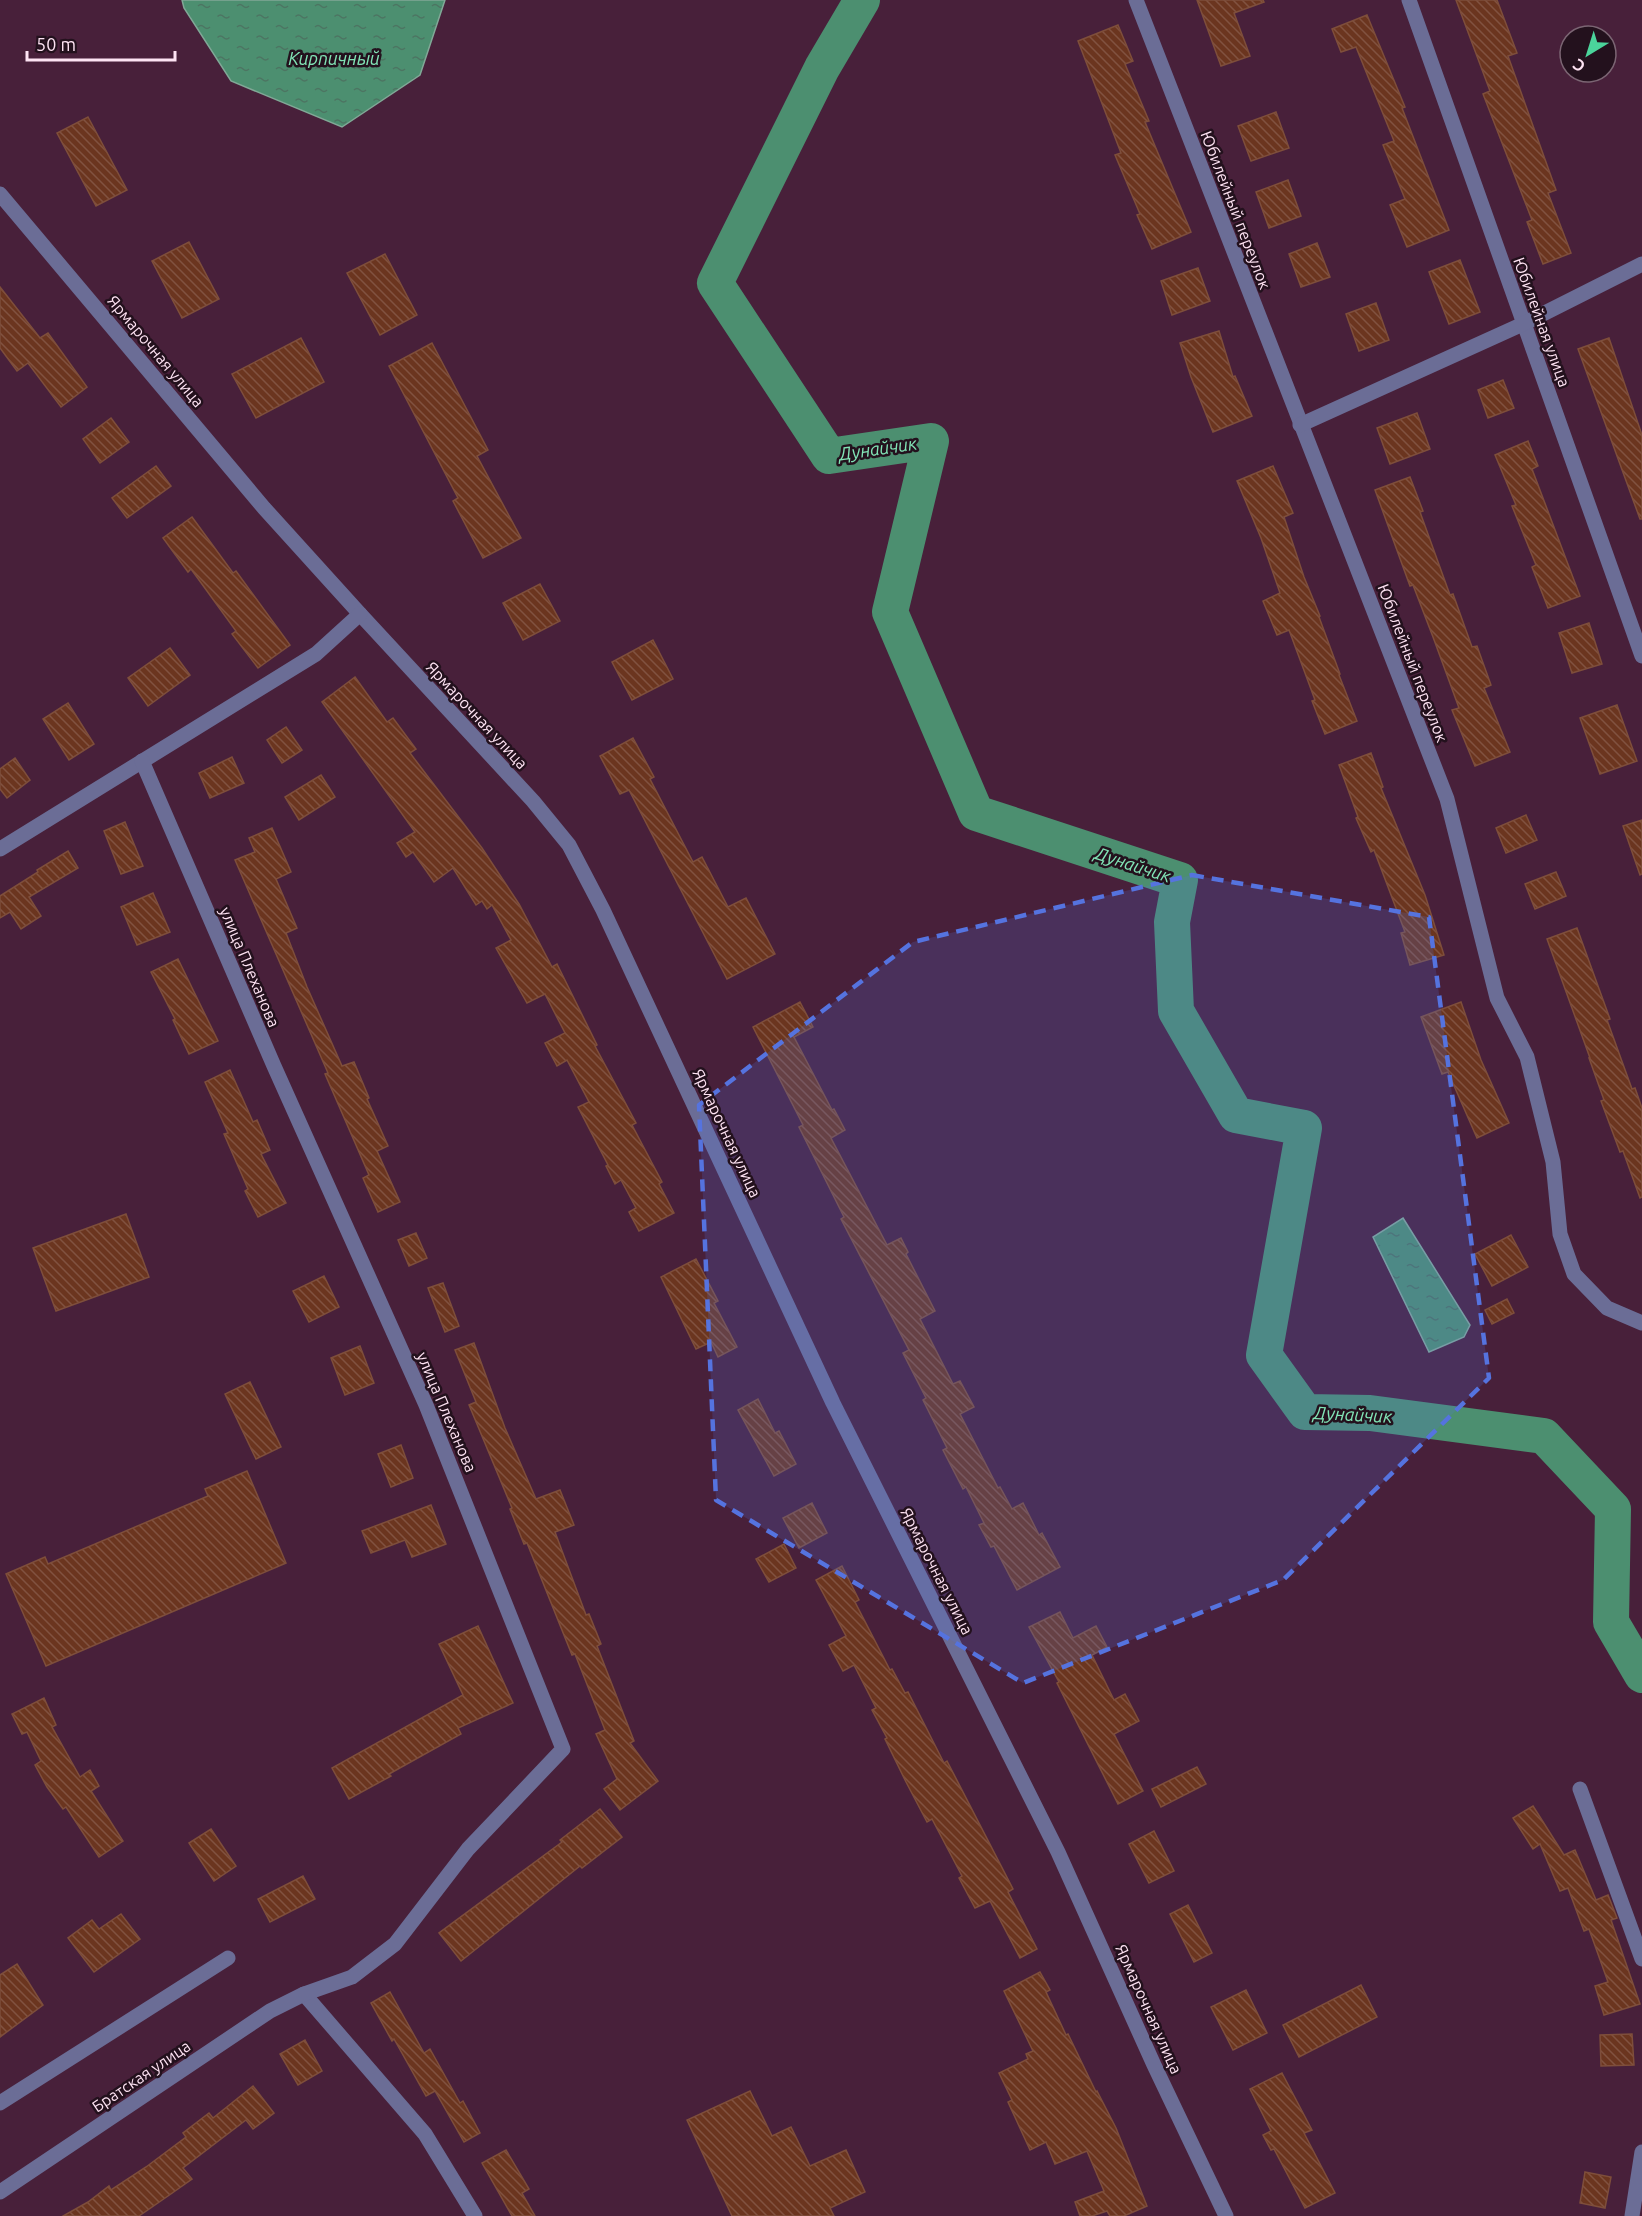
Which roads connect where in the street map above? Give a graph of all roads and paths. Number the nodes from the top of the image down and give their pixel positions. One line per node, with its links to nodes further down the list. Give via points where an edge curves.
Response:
1 (1136, 0): 6 (street, Юбилейный переулок)
2 (1409, 0): 5 (street, Юбилейная улица)
3 (0, 194): 7 (street, Ярмарочная улица, via 264,508)
4 (1642, 264): 5 (street)
5 (1523, 324): 6 (street); 8 (street, Юбилейная улица)
6 (1300, 425): 11 (street, Юбилейный переулок, via 1447,799 1497,998 1527,1057 1553,1162 1560,1234 1574,1274 1607,1308)
7 (360, 614): 9 (street, via 316,654); 20 (street, Ярмарочная улица, via 569,845 833,1402 1058,1852)
8 (1642, 656)
9 (142, 761): 10 (street); 15 (street, улица Плеханова, via 426,1405 563,1749 468,1849 395,1944 352,1977)
10 (0, 849)
11 (1642, 1323)
12 (1580, 1789): 14 (street)
13 (228, 1958): 16 (street)
14 (1642, 1959)
15 (304, 1994): 18 (street, Братская улица, via 270,2011); 19 (street, via 425,2134)
16 (0, 2103)
17 (1642, 2152): 21 (street)
18 (0, 2192)
19 (475, 2216)
20 (1226, 2216)
21 (1632, 2216)

